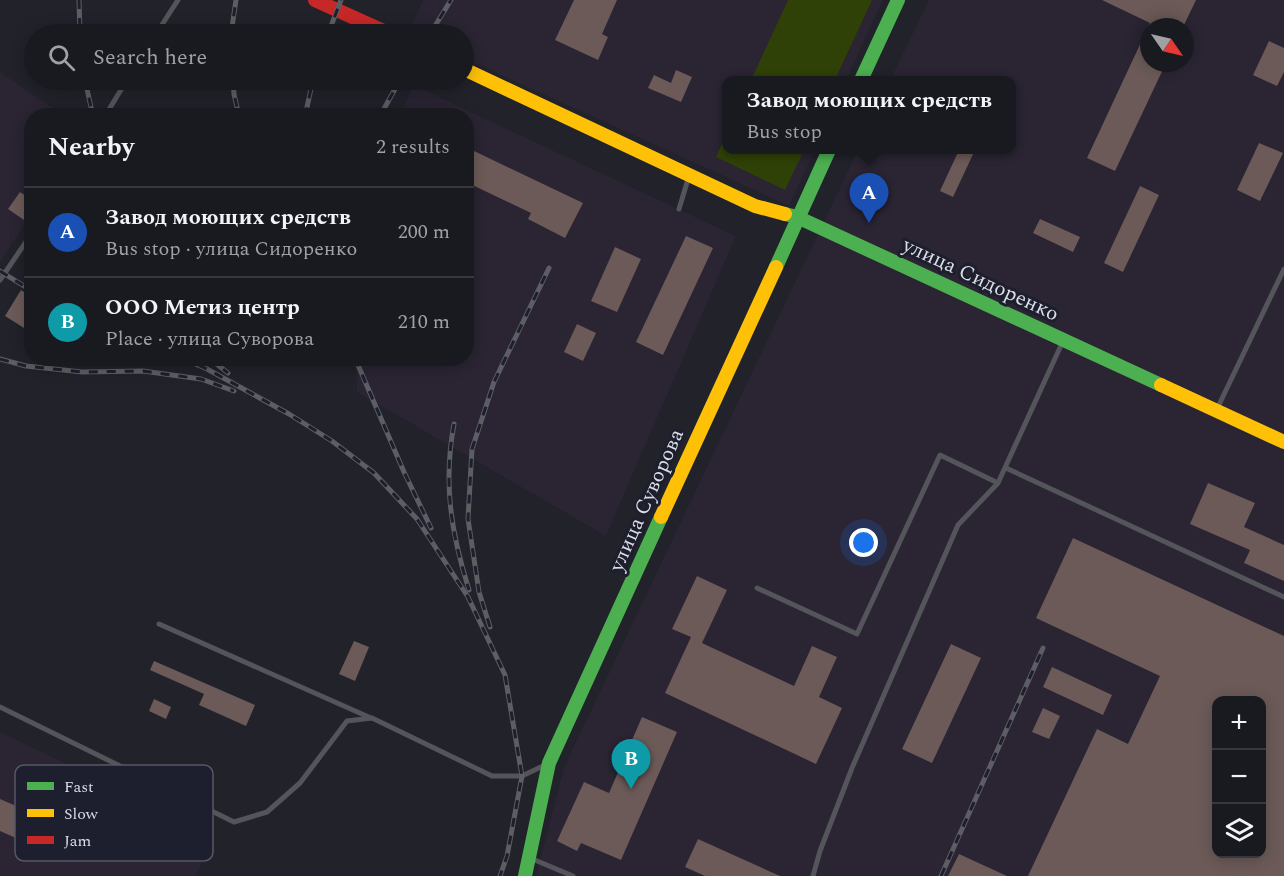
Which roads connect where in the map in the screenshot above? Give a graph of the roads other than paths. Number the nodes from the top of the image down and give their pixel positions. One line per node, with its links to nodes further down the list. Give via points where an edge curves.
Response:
1 (178, 0): 4 (lane)
2 (315, 0): 5 (street)
3 (898, 0): 7 (street)
4 (162, 24)
5 (368, 24)
6 (474, 74): 11 (street, улица Сидоренко)
7 (863, 76)
8 (122, 90): 9 (lane)
9 (110, 108)
10 (827, 154): 13 (street, улица Суворова)
11 (690, 175): 12 (lane); 13 (street, улица Сидоренко, via 755,206)
12 (679, 209)
13 (797, 218): 17 (street, улица Сидоренко); 27 (street, улица Суворова)
14 (24, 245): 16 (lane)
15 (1284, 269): 18 (lane)
16 (0, 280)
17 (1064, 340): 18 (street, улица Сидоренко); 20 (lane)
18 (1217, 411): 19 (street, улица Сидоренко)
19 (1284, 442)
20 (1006, 468): 21 (lane); 23 (lane)
21 (998, 483): 22 (lane, via 940,455 857,634); 33 (lane, via 958,525 852,768)
22 (757, 588)
23 (1284, 597)
24 (159, 624): 26 (lane)
25 (0, 708): 28 (lane)
26 (372, 718): 27 (lane, via 492,776 522,776); 29 (lane, via 347,721 300,783 267,812 234,822)
27 (549, 763): 30 (street, улица Суворова)
28 (117, 765)
29 (213, 812)
30 (529, 858): 31 (street, улица Суворова); 32 (lane)
31 (525, 876)
32 (573, 876)
33 (813, 876)

